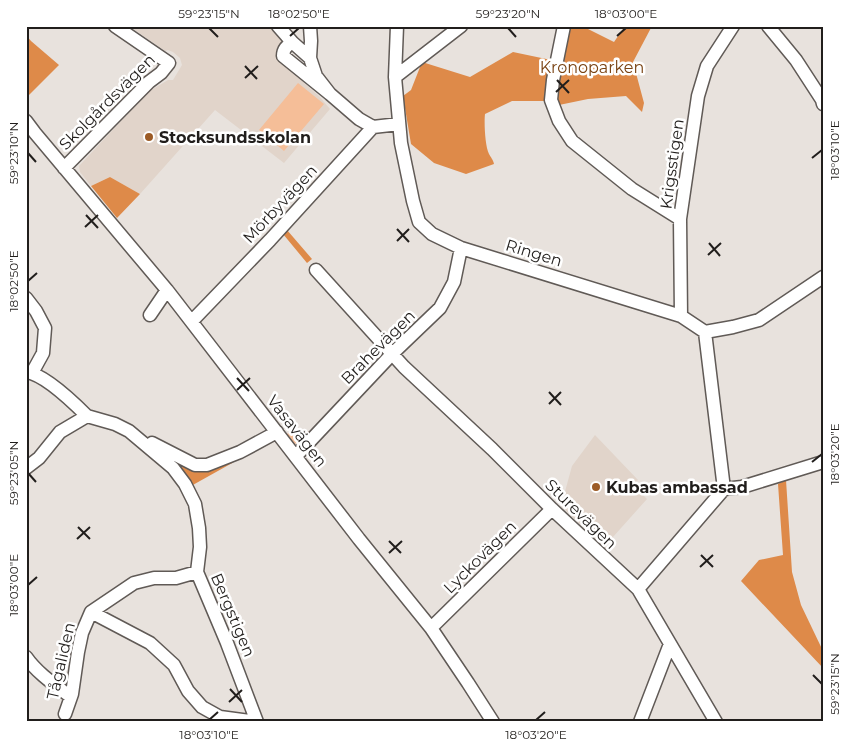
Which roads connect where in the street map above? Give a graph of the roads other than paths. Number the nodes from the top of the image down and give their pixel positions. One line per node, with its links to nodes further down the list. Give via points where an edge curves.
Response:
1 (116, 26): 17 (street, Skolgårdsvägen, via 169,63)
2 (278, 26): 9 (street)
3 (310, 26): 10 (street)
4 (397, 26): 11 (street, Ringen)
5 (461, 26): 11 (street)
6 (564, 26): 18 (street, via 551,100 558,121 572,141 624,183)
7 (733, 26): 18 (street, Krigsstigen, via 707,66 698,96)
8 (768, 26): 13 (street, via 796,60)
9 (292, 42): 10 (street); 12 (street, via 286,46 284,56)
10 (310, 58): 12 (street, via 316,76)
11 (395, 77): 15 (street, Ringen)
12 (330, 94): 16 (street)
13 (823, 104)
14 (26, 121): 17 (street, Vasavägen)
15 (399, 124): 16 (street); 19 (street, Ringen, via 419,222 432,234)
16 (372, 127): 26 (street, Mörbyvägen)
17 (64, 168): 22 (street, Vasavägen)
18 (680, 219): 25 (street, Krigsstigen)
19 (461, 248): 25 (street, Ringen); 28 (street, Brahevägen, via 454,282 440,308)
20 (316, 270): 28 (street, Sturevägen)
21 (823, 277): 27 (street, via 759,320)
22 (167, 290): 24 (street); 26 (street, Vasavägen)
23 (26, 298): 29 (street, via 45,328 43,353)
24 (150, 315)
25 (681, 316): 27 (street, Ringen)
26 (192, 321): 32 (street, Vasavägen)
27 (705, 332): 36 (street)
28 (392, 354): 33 (street, Brahevägen); 37 (street, Sturevägen)
29 (29, 372): 30 (street, via 52,385)
30 (87, 416): 31 (street, Bergstigen); 35 (street, via 60,432 39,458)
31 (129, 431): 32 (street, via 195,465 207,466); 38 (street, Bergstigen, via 173,468 195,504 200,528)
32 (277, 432): 33 (street, Vasavägen)
33 (296, 456): 41 (street, Vasavägen)
34 (823, 462): 36 (street, via 742,487)
35 (26, 468)
36 (724, 489): 39 (street)
37 (552, 509): 39 (street, Sturevägen); 41 (street, Lyckovägen)
38 (197, 572): 40 (street, Tågaliden, via 134,583); 46 (street, Bergstigen)
39 (638, 589): 42 (street, Sturevägen)
40 (91, 612): 44 (street, Tågaliden, via 82,633); 46 (street, via 150,643 174,665 188,691 202,707 220,717)
41 (431, 628): 47 (street, Vasavägen)
42 (670, 644): 48 (street); 49 (street, Sturevägen)
43 (26, 657): 44 (street)
44 (71, 698): 45 (street, Tågaliden)
45 (65, 714)
46 (257, 722)
47 (492, 722)
48 (640, 722)
49 (716, 722)

